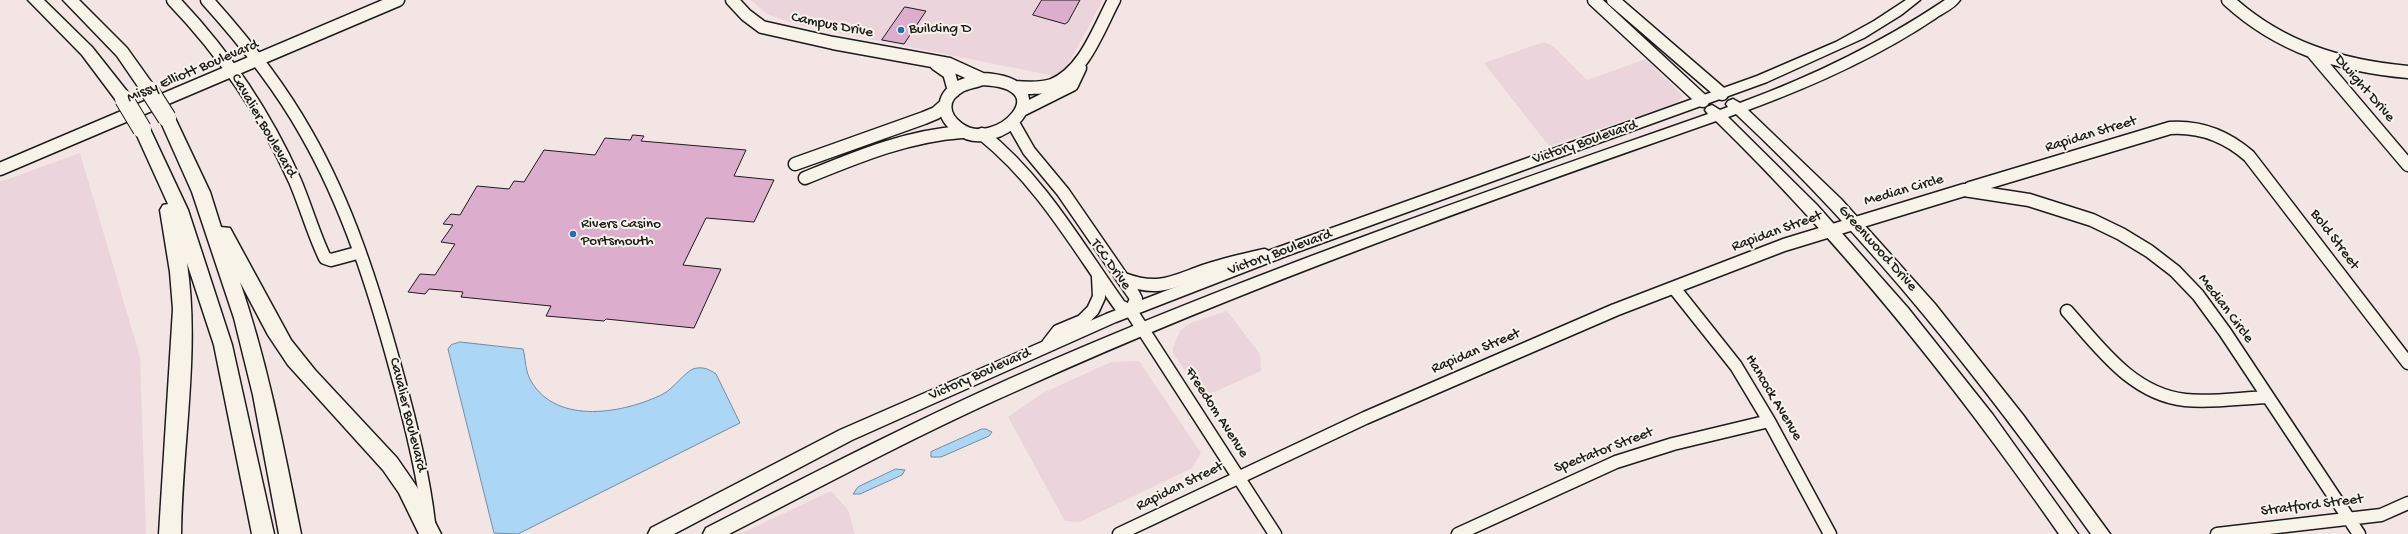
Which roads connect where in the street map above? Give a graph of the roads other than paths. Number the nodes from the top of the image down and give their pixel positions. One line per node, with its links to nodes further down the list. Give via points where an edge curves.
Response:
1 (35, 0): 36 (highway, bridge, via 87,51 124,99)
2 (70, 0): 42 (highway, bridge, via 122,52 149,90 167,118)
3 (173, 0): 19 (street, Cavalier Boulevard, via 199,28)
4 (207, 0): 17 (street, Cavalier Boulevard)
5 (398, 0): 17 (street, Missy Elliott Boulevard)
6 (1114, 0): 16 (street)
7 (1594, 0): 14 (street, Greenwood Drive)
8 (1631, 0): 13 (street)
9 (1914, 0): 24 (main road, Victory Boulevard, via 1881,22 1820,55)
10 (2228, 0): 15 (street, via 2259,25)
11 (733, 1): 18 (street, Campus Drive, via 762,27)
12 (1950, 1): 27 (main road, Victory Boulevard, via 1910,30 1839,68)
13 (1616, 2): 14 (street); 24 (street, Greenwood Drive)
14 (1605, 10): 25 (street, Greenwood Drive)
15 (2312, 52): 20 (street, via 2351,64); 34 (street, Dwight Drive)
16 (1084, 54): 22 (street, via 1066,78 1051,85); 28 (street, via 1072,85)
17 (257, 60): 19 (street, Missy Elliott Boulevard); 45 (street, Cavalier Boulevard, via 306,133 333,187)
18 (932, 62): 21 (street, Campus Drive, via 949,64); 23 (street, Campus Drive, via 949,73)
19 (232, 71): 39 (street, Missy Elliott Boulevard); 45 (street, Cavalier Boulevard, via 277,145 295,181 325,258 331,260)
20 (2408, 72)
21 (982, 79): 22 (street, via 1006,82); 23 (street)
22 (1015, 87): 28 (street, via 1022,94)
23 (954, 91): 26 (street)
24 (1722, 94): 25 (main road, Victory Boulevard); 27 (main road, Greenwood Drive)
25 (1703, 101): 29 (main road, Greenwood Drive); 46 (main road, Victory Boulevard)
26 (944, 105): 31 (street, via 946,119); 37 (street, via 936,113 924,118)
27 (1738, 109): 29 (main road, Victory Boulevard); 43 (main road, Greenwood Drive)
28 (1022, 110): 30 (street)
29 (1719, 116): 44 (main road, Greenwood Drive); 52 (main road, Victory Boulevard, via 1577,164)
30 (1013, 123): 32 (street, via 1005,129); 48 (street, TCC Drive, via 1020,141 1029,154 1062,191)
31 (964, 132): 32 (street); 40 (street, via 934,133 903,140)
32 (982, 134): 47 (street, TCC Drive, via 1026,174)
33 (2228, 140): 41 (street, Rapidan Street, via 2200,129 2170,128); 54 (street, Bold Street, via 2245,152 2259,169)
34 (2395, 149): 35 (street); 38 (street, Dwight Drive)
35 (2408, 150)
36 (159, 164): 60 (highway, via 176,242 182,307 182,346 170,485); 61 (highway, via 179,210 223,345)
37 (795, 164)
38 (2408, 165)
39 (0, 169)
40 (806, 178)
41 (1964, 190): 43 (street, Median Circle); 55 (street, Median Circle, via 2020,198 2068,210 2110,228 2146,250 2198,295 2236,347)
42 (201, 192): 62 (highway, via 243,318 263,395); 63 (highway, via 278,335 295,360 393,469 417,506)
43 (1854, 223): 44 (street, Rapidan Street); 71 (main road, Greenwood Drive, via 1905,279 1988,379)
44 (1832, 229): 49 (street, Rapidan Street); 70 (main road, Greenwood Drive, via 1894,300 1970,395)
45 (357, 252): 63 (street, Cavalier Boulevard, via 388,341 420,459)
46 (1281, 252): 48 (street, via 1221,265 1163,287 1151,288); 50 (main road, Victory Boulevard)
47 (1098, 277): 50 (street, TCC Drive, via 1120,306); 53 (street, via 1099,297 1093,310 1082,321 1058,331)
48 (1124, 279): 50 (street, TCC Drive, via 1136,299)
49 (1674, 288): 56 (street, Hancock Avenue, via 1736,366); 57 (street, Rapidan Street, via 1480,367)
50 (1131, 311): 52 (street, Freedom Avenue); 53 (main road, Victory Boulevard)
51 (2067, 311): 55 (street, via 2119,368 2154,393 2184,400)
52 (1143, 330): 57 (street, Freedom Avenue); 65 (main road, Victory Boulevard, via 1030,377 906,434)
53 (1048, 344): 64 (main road, Victory Boulevard, via 846,435)
54 (2408, 364)
55 (2267, 397): 59 (street, Median Circle)
56 (1769, 420): 68 (street, Spectator Street, via 1665,446 1617,462 1570,480); 69 (street, Hancock Avenue)
57 (1238, 476): 66 (street, Rapidan Street); 67 (street, Freedom Avenue)
58 (2408, 503): 59 (street, Stratford Street, via 2381,515)
59 (2349, 519): 72 (street, Stratford Street); 73 (street, Median Circle)
60 (170, 534)
61 (263, 534)
62 (290, 534)
63 (430, 534)
64 (657, 534)
65 (712, 534)
66 (1119, 534)
67 (1275, 534)
68 (1458, 534)
69 (1830, 534)
70 (2069, 534)
71 (2101, 534)
72 (2217, 534)
73 (2359, 534)

